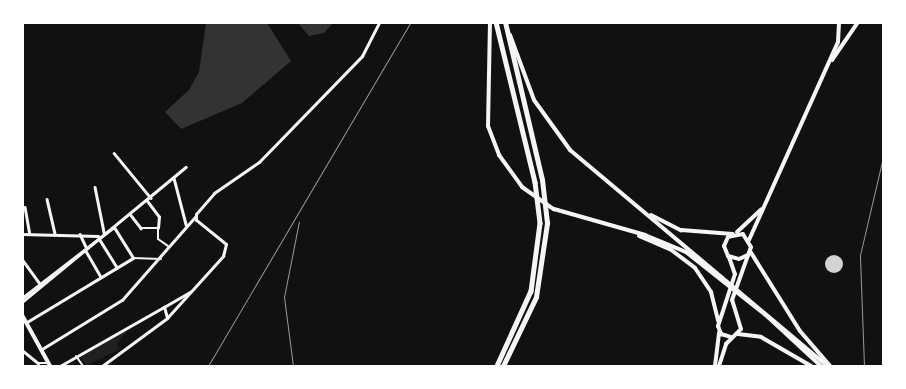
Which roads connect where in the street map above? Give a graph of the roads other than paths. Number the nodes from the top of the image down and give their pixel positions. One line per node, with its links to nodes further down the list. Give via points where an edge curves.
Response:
1 (379, 22): 21 (main road, via 362,56 264,158 214,193)
2 (490, 22): 22 (main road, via 488,126 506,168 529,193 554,209)
3 (496, 22): 63 (highway, via 536,182 540,224 531,291)
4 (505, 22): 14 (main road, via 528,88 543,116 570,150); 63 (highway, via 542,180 547,223 536,297)
5 (839, 22): 7 (main road)
6 (858, 22): 8 (main road)
7 (840, 28): 8 (main road); 9 (main road)
8 (850, 34): 9 (main road)
9 (825, 73): 15 (main road)
10 (114, 153): 16 (street)
11 (186, 167): 12 (street)
12 (174, 178): 16 (street); 23 (street)
13 (95, 187): 26 (street)
14 (614, 189): 27 (main road, via 667,225 716,236); 45 (main road)
15 (771, 194): 27 (main road, via 752,221); 34 (main road)
16 (151, 198): 18 (street)
17 (47, 199): 30 (street)
18 (147, 201): 20 (street); 25 (street, via 159,217)
19 (25, 207): 29 (street)
20 (130, 214): 24 (street); 25 (street, via 141,228)
21 (195, 217): 23 (street); 47 (main road, via 226,244 226,252)
22 (590, 221): 45 (main road, via 667,243); 56 (main road, via 651,240 690,262 708,285)
23 (186, 224): 35 (street)
24 (114, 227): 26 (street); 33 (street); 40 (street)
25 (158, 228): 35 (street, via 158,239)
26 (104, 232): 32 (street)
27 (734, 233): 34 (main road); 39 (main road, via 724,242)
28 (22, 234): 29 (street)
29 (30, 234): 30 (street)
30 (55, 234): 31 (street)
31 (80, 234): 32 (street); 36 (street)
32 (99, 236): 36 (street)
33 (100, 240): 37 (street); 43 (street)
34 (749, 240): 38 (main road)
35 (168, 246): 41 (street)
36 (86, 247): 46 (street)
37 (86, 251): 44 (street); 50 (street)
38 (749, 252): 39 (main road, via 739,260); 54 (main road, via 732,300); 74 (main road, via 800,331)
39 (727, 255): 53 (main road, via 735,274)
40 (133, 258): 41 (street); 43 (street)
41 (161, 258): 61 (street, via 114,307)
42 (22, 259): 46 (street)
43 (117, 267): 44 (street)
44 (101, 277): 57 (street)
45 (729, 282): 48 (main road)
46 (40, 284): 49 (street)
47 (195, 289): 51 (street); 55 (main road)
48 (739, 291): 73 (main road); 74 (main road)
49 (22, 298)
50 (22, 302)
51 (164, 307): 55 (street); 62 (street)
52 (22, 315): 57 (main road)
53 (721, 316): 54 (main road); 56 (main road)
54 (738, 317): 59 (main road, via 742,326)
55 (167, 318): 67 (main road)
56 (718, 321): 58 (main road)
57 (27, 322): 61 (main road)
58 (718, 328): 59 (main road, via 725,336); 70 (main road)
59 (736, 335): 71 (main road, via 724,347); 72 (main road, via 761,337)
60 (22, 350): 64 (street, via 38,363)
61 (42, 350): 64 (main road)
62 (76, 356): 65 (street); 66 (street)
63 (505, 357): 68 (highway); 69 (highway)
64 (49, 365)
65 (60, 366)
66 (83, 366)
67 (102, 366)
68 (497, 366)
69 (503, 366)
70 (715, 366)
71 (719, 366)
72 (811, 366)
73 (822, 366)
74 (829, 366)

